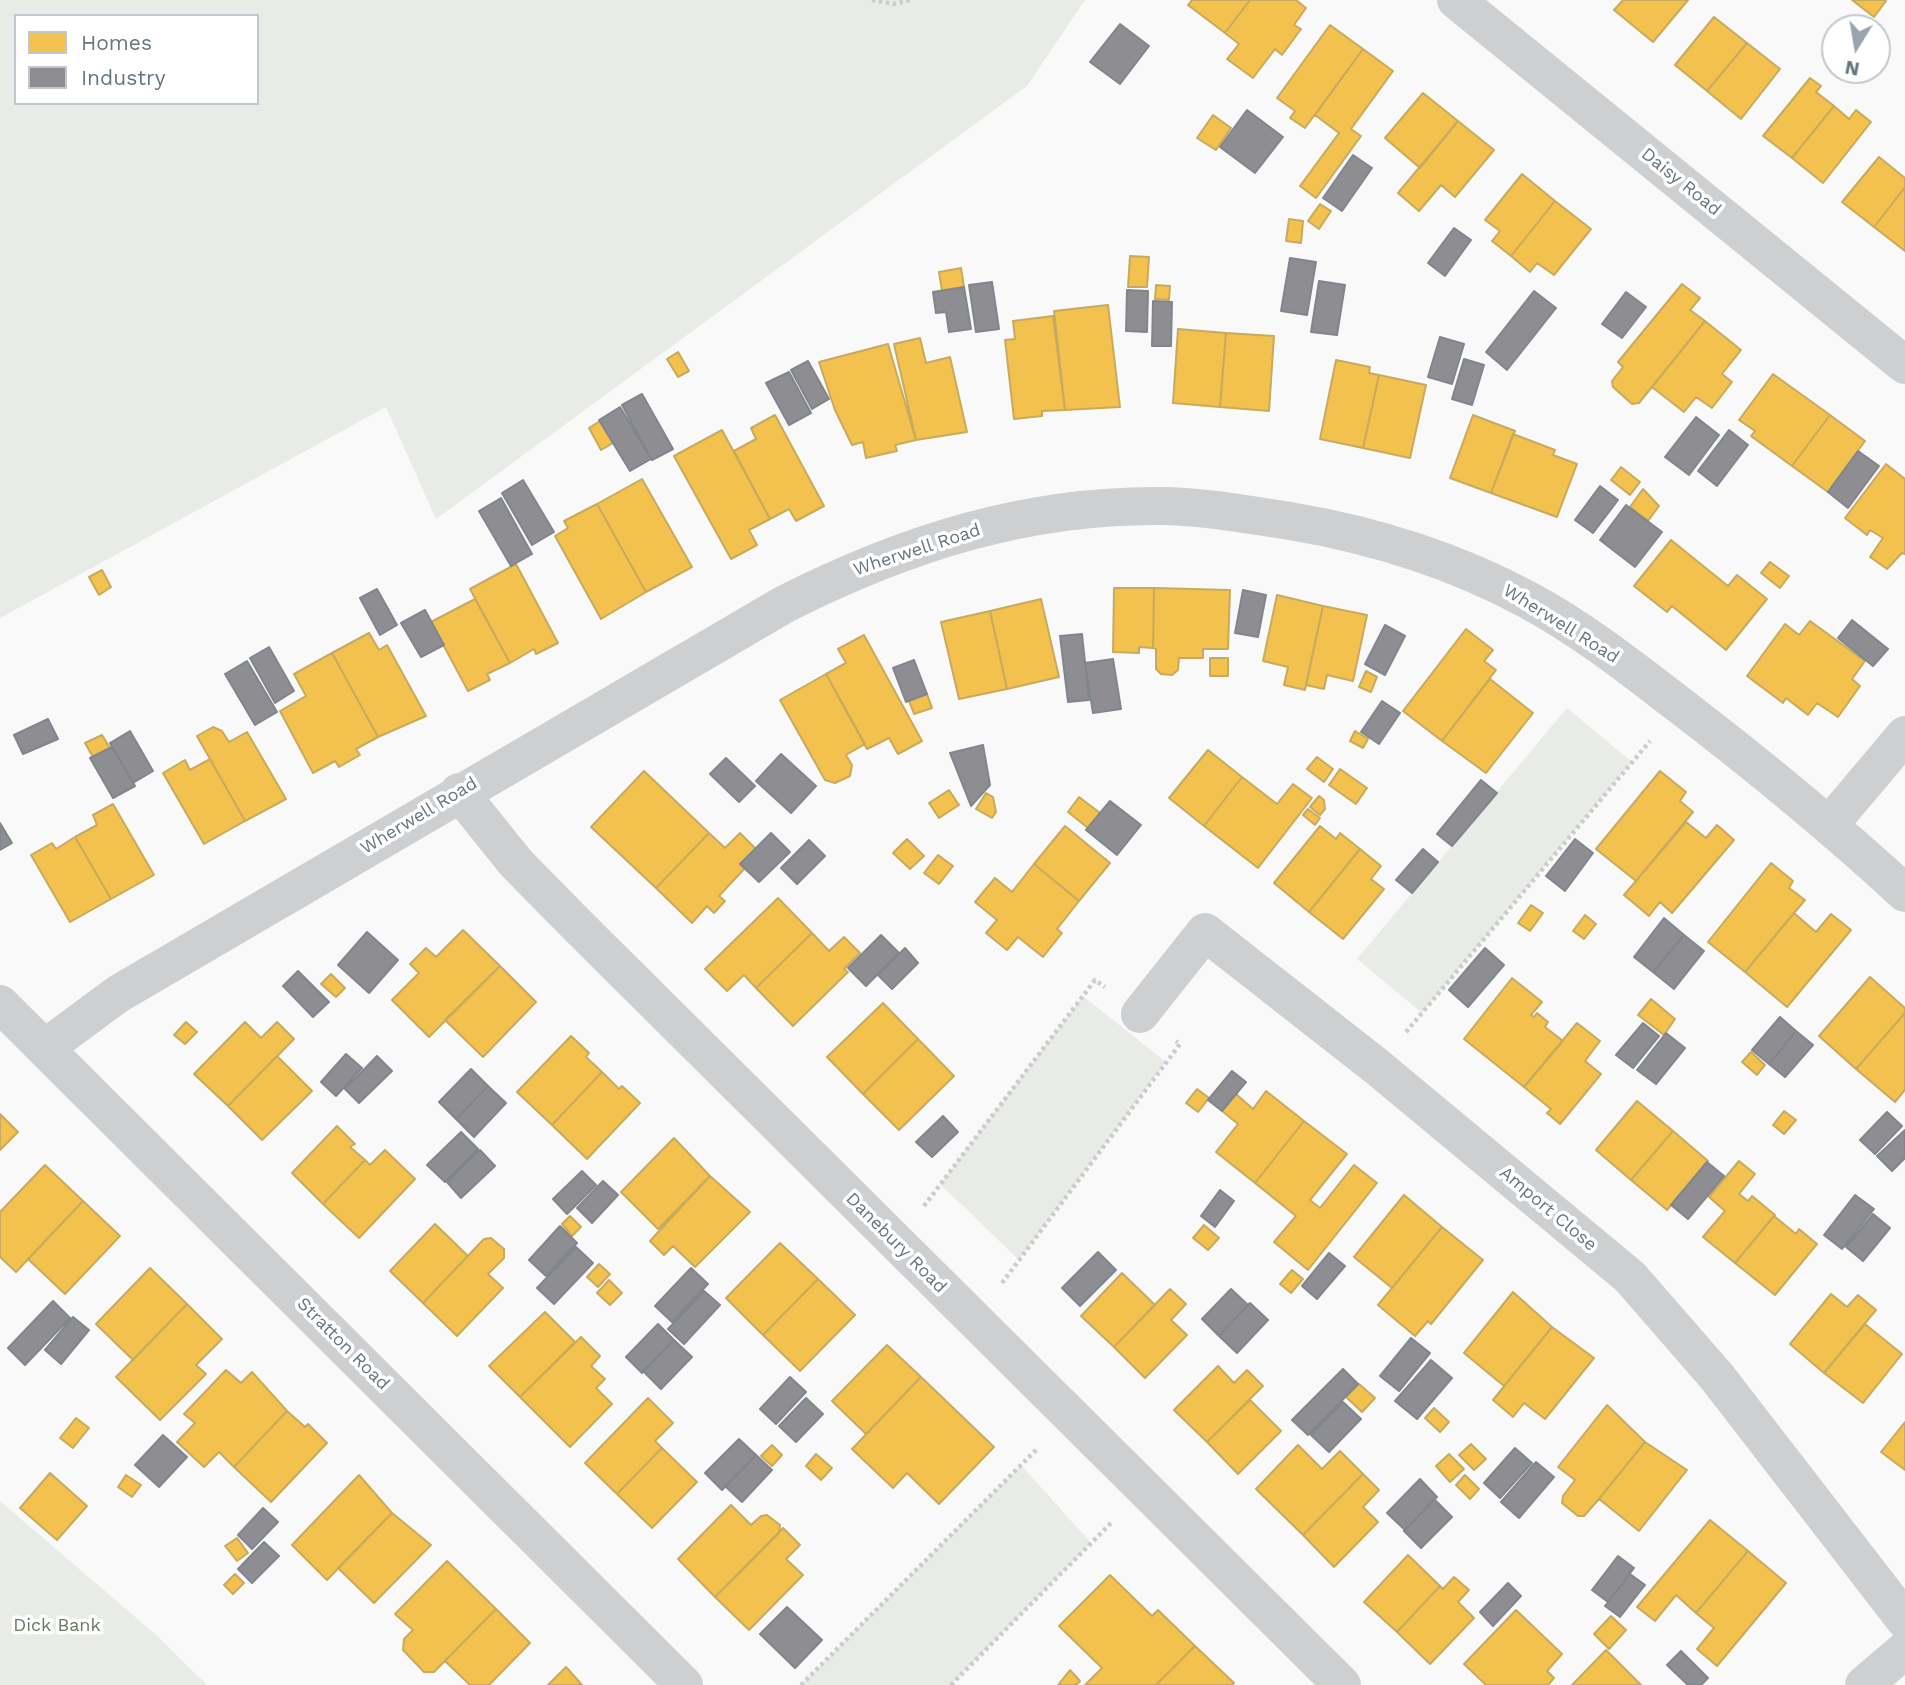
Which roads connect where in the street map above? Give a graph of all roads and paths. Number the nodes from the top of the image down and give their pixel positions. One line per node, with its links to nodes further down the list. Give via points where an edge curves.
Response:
1 (872, 0): 2 (path, via 894,4)
2 (910, 0)
3 (1456, 0): 4 (street, Daisy Road)
4 (1905, 365)
5 (1681, 706): 7 (street, Wherwell Road, via 1593,639 1532,602 1434,558 1330,528 1252,515 1200,508 1099,508 959,533 852,570); 8 (street, Wherwell Road); 13 (path)
6 (1905, 735): 8 (street)
7 (459, 792): 12 (street, Wherwell Road, via 118,993); 14 (street, Danebury Road, via 535,883)
8 (1830, 824): 9 (street, Wherwell Road)
9 (1905, 893)
10 (0, 1004): 12 (street, Stratton Road)
11 (1140, 1014): 13 (street, Amport Close, via 1205,932); 14 (path, via 1095,980); 15 (path, via 1180,1044)
12 (45, 1048): 20 (street, Stratton Road)
13 (1376, 1066): 18 (street, Amport Close, via 1639,1287 1717,1377)
14 (896, 1243): 15 (street, Danebury Road)
15 (974, 1320): 16 (street, Danebury Road)
16 (1071, 1415): 17 (street, Danebury Road); 21 (path)
17 (1144, 1489): 22 (path); 23 (street, Danebury Road)
18 (1905, 1620)
19 (1905, 1650): 24 (street)
20 (684, 1685)
21 (801, 1685)
22 (951, 1685)
23 (1342, 1685)
24 (1864, 1685)

